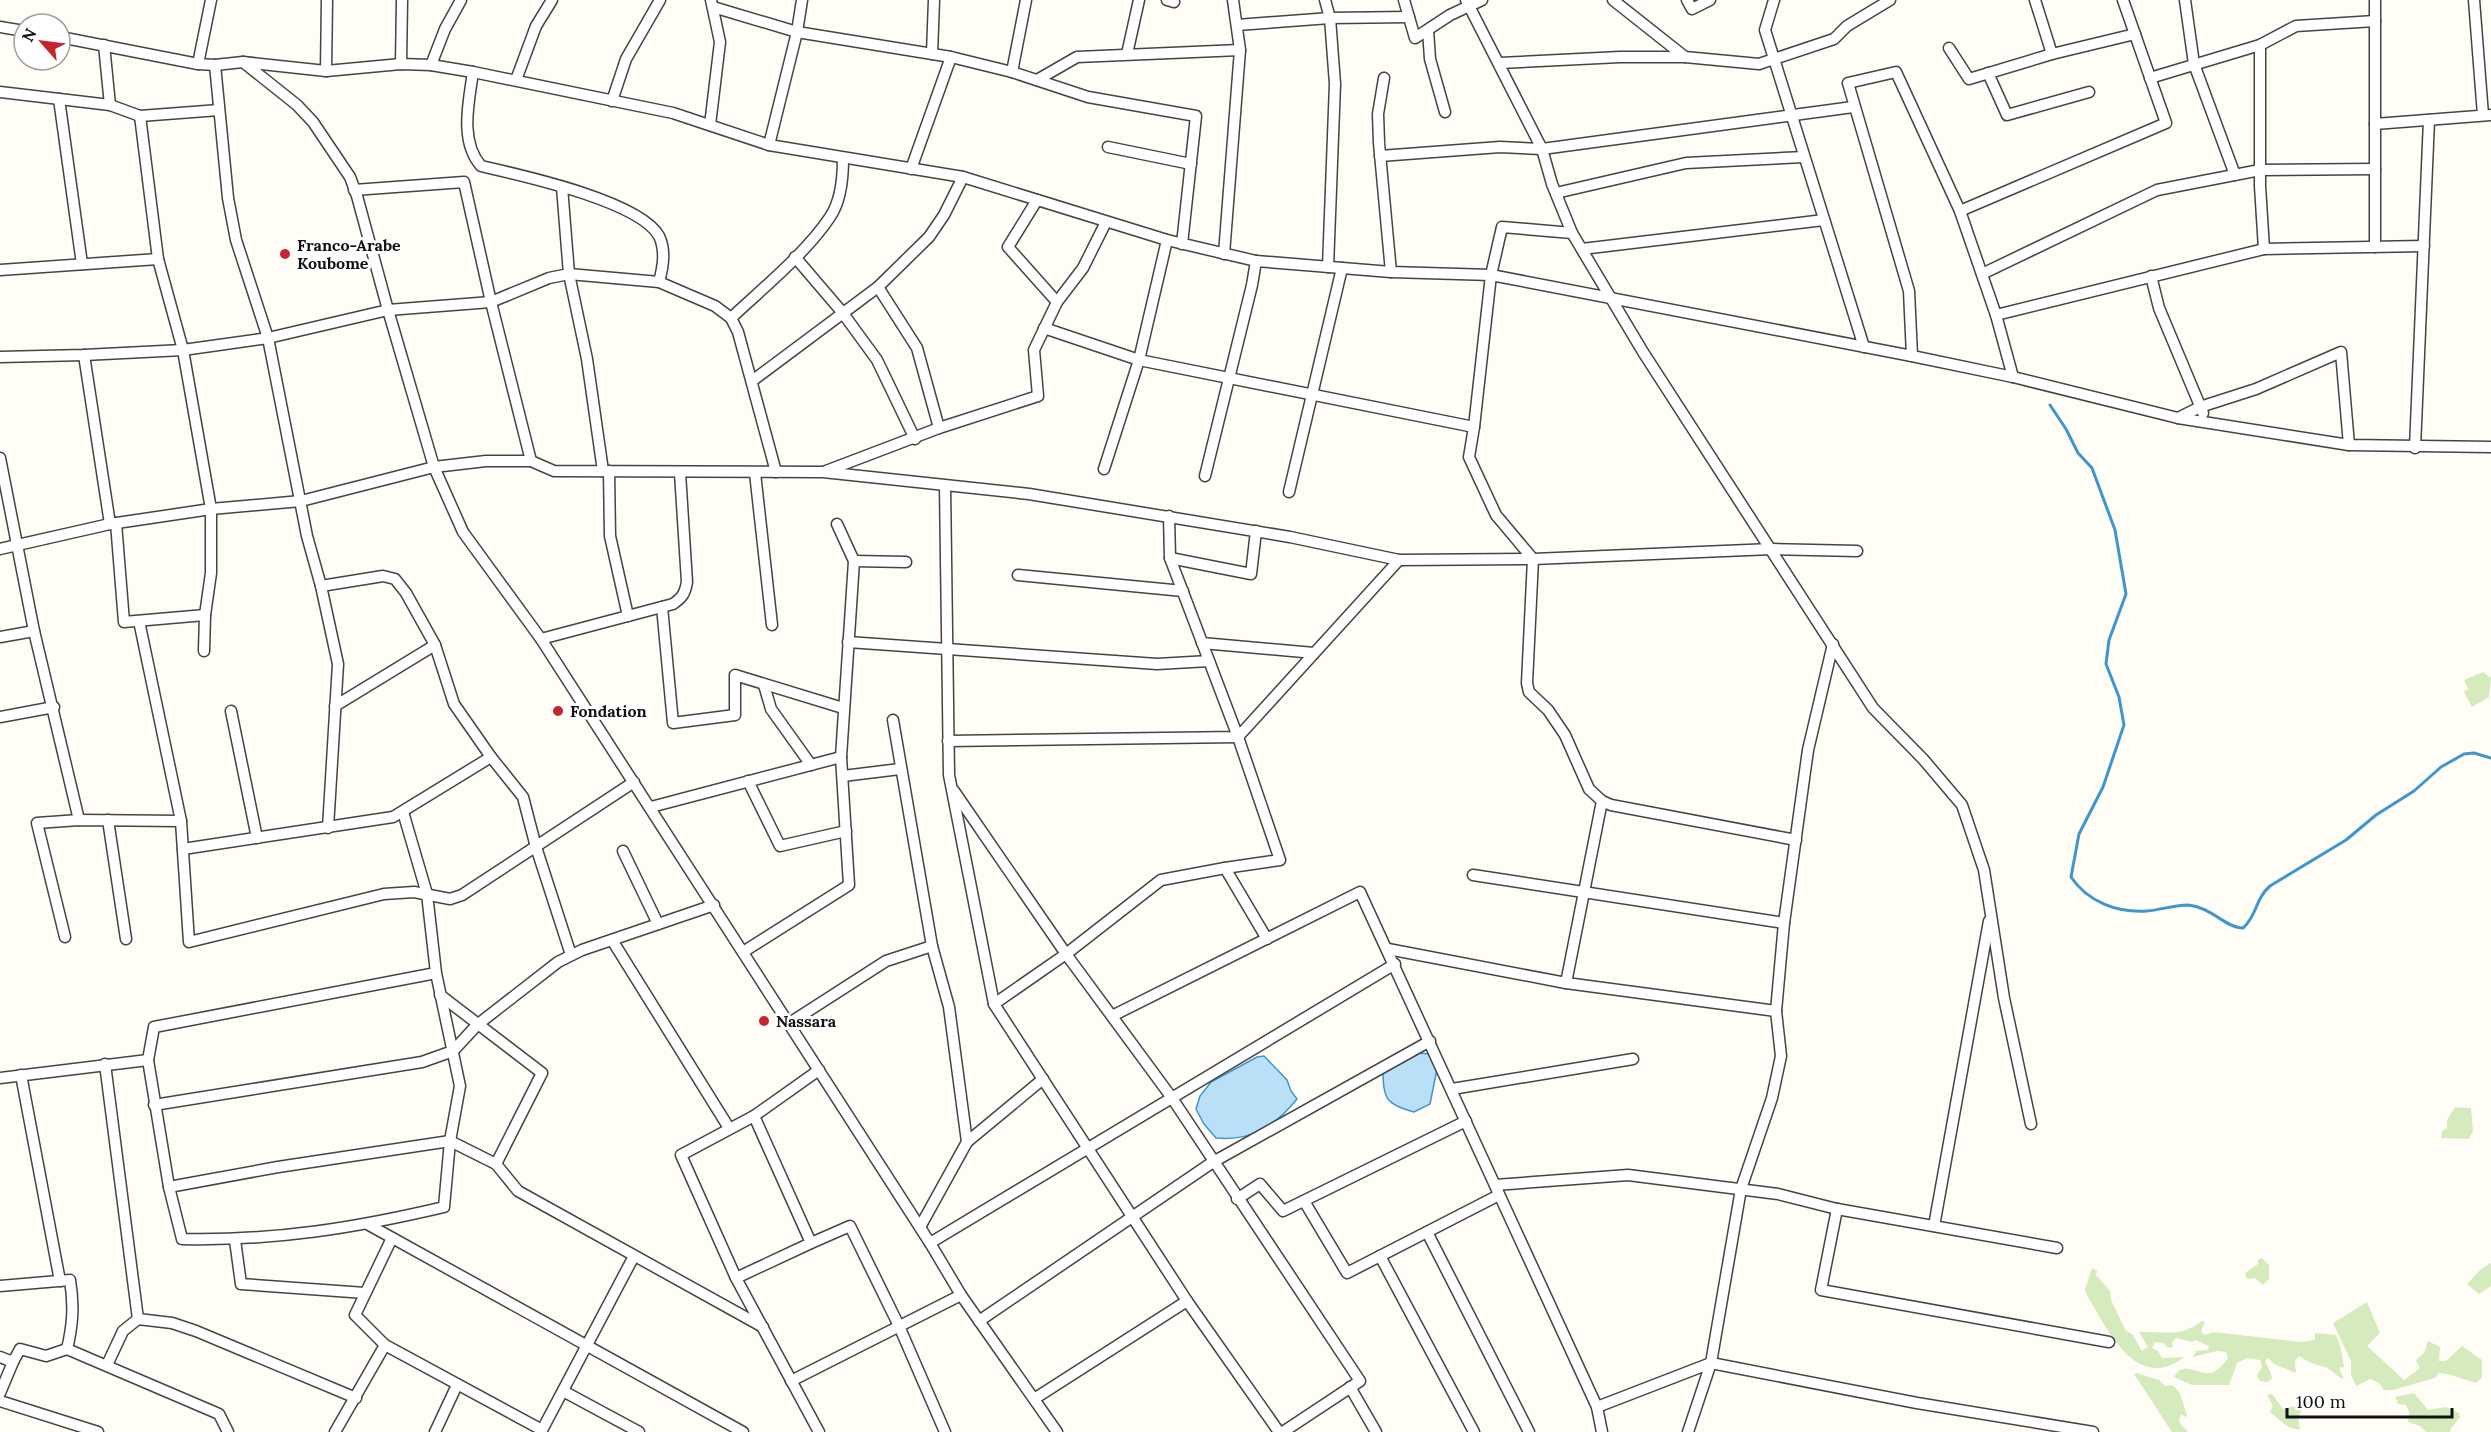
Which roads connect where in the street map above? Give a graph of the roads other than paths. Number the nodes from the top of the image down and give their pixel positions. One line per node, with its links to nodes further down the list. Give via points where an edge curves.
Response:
1 (211, 0): 48 (street)
2 (327, 0): 53 (street)
3 (402, 0): 49 (street)
4 (460, 0): 52 (street)
5 (552, 0): 59 (street, via 536,26)
6 (660, 0): 64 (street, via 626,59)
7 (802, 0): 33 (street)
8 (934, 0): 40 (street)
9 (1026, 0): 55 (street)
10 (1138, 0): 41 (street)
11 (1233, 0): 31 (street)
12 (1325, 0): 29 (street)
13 (1404, 0): 28 (street)
14 (1482, 0): 26 (street)
15 (1613, 0): 44 (street)
16 (1687, 0): 17 (street, via 1692,9)
17 (1710, 0)
18 (1774, 0): 45 (street, via 1765,30)
19 (2035, 0): 42 (street)
20 (2136, 0): 25 (street)
21 (2185, 0): 50 (street)
22 (2374, 0): 30 (street)
23 (2474, 0): 69 (street)
24 (1883, 1): 45 (street, via 1833,39)
25 (2124, 1): 34 (street)
26 (1468, 3): 32 (street); 47 (street)
27 (712, 4): 33 (street); 74 (street, via 720,42)
28 (1409, 17): 29 (street); 32 (street, via 1415,38)
29 (1330, 18): 31 (street); 106 (street, via 1335,84)
30 (2374, 21): 37 (street, via 2296,26); 73 (street)
31 (1237, 25): 39 (street)
32 (1428, 30): 68 (street, via 1430,59)
33 (797, 32): 40 (street); 75 (street)
34 (2135, 34): 42 (street); 58 (street)
35 (72, 39): 36 (street)
36 (104, 45): 48 (street); 65 (street)
37 (2260, 45): 50 (street); 83 (street)
38 (1949, 48): 56 (street, via 1969,79)
39 (1240, 51): 41 (street); 101 (street)
40 (932, 54): 43 (street)
41 (1126, 54): 60 (street, via 1077,57)
42 (2052, 54): 56 (street)
43 (951, 57): 55 (street); 82 (street)
44 (1685, 57): 45 (street, via 1759,64); 47 (street)
45 (1774, 60): 71 (street)
46 (243, 62): 51 (street); 53 (street); 88 (street, via 313,122 350,177)
47 (1500, 63): 77 (street)
48 (198, 64): 51 (street)
49 (401, 64): 52 (street); 53 (street)
50 (2194, 64): 58 (street); 85 (street)
51 (215, 65): 67 (street)
52 (431, 65): 54 (street)
53 (326, 71)
54 (473, 72): 59 (street); 87 (street, via 466,122 475,160 481,166)
55 (1012, 72): 60 (street)
56 (1988, 73): 62 (street, via 2007,116)
57 (1384, 78): 78 (street, via 1378,114)
58 (2150, 78): 91 (street, via 2166,123)
59 (516, 80): 64 (street)
60 (1037, 80): 81 (street, via 1088,96 1196,116)
61 (0, 92): 63 (street)
62 (2090, 92)
63 (59, 99): 65 (street); 105 (street)
64 (612, 101): 74 (street)
65 (110, 105): 70 (street)
66 (1854, 108): 71 (street); 91 (street, via 1848,83 1896,72); 128 (street, via 1909,291)
67 (219, 110): 70 (street); 124 (street, via 236,240)
68 (1445, 112)
69 (2487, 115): 72 (street)
70 (140, 116): 103 (street)
71 (1791, 116): 77 (street); 79 (street)
72 (2429, 120): 73 (street); 97 (street)
73 (2375, 124): 84 (street)
74 (710, 125): 75 (street)
75 (769, 145): 80 (street)
76 (1108, 147): 81 (street)
77 (1542, 149): 78 (street, via 1500,147); 89 (street)
78 (1380, 156): 109 (street)
79 (1804, 157): 89 (street, via 1686,164); 92 (street)
80 (843, 159): 82 (street); 102 (street, via 842,182 831,216)
81 (1191, 164): 96 (street)
82 (911, 169): 86 (street)
83 (2260, 170): 84 (street); 85 (street); 100 (street)
84 (2375, 170): 98 (street)
85 (2235, 175): 111 (street, via 2157,190)
86 (963, 177): 90 (street); 115 (street, via 928,237)
87 (562, 188): 110 (street); 114 (street, via 630,211 648,222 659,237 664,256)
88 (354, 190): 117 (street, via 464,182); 119 (street)
89 (1556, 193): 94 (street)
90 (1037, 200): 93 (street); 118 (street, via 1008,247)
91 (1960, 211): 111 (street)
92 (1824, 220): 99 (street); 125 (street)
93 (1106, 222): 95 (street); 118 (street, via 1083,268)
94 (1572, 233): 99 (street); 112 (street, via 1502,227)
95 (1167, 240): 96 (street); 130 (street)
96 (1182, 244): 101 (street)
97 (2424, 246): 98 (street); 143 (street)
98 (2375, 247): 100 (street)
99 (1582, 249): 116 (street)
100 (2264, 249): 113 (street)
101 (1224, 254): 104 (street)
102 (795, 257): 120 (street); 122 (street)
103 (158, 259): 105 (street); 126 (street)
104 (1256, 261): 106 (street); 132 (street)
105 (82, 264): 108 (street)
106 (1328, 267): 107 (street)
107 (1342, 268): 109 (street); 134 (street)
108 (0, 270)
109 (1391, 272): 112 (street)
110 (568, 274): 114 (street); 117 (street); 148 (street)
111 (1982, 274): 121 (street)
112 (1491, 275): 116 (street); 138 (street)
113 (2151, 276): 121 (street); 135 (street, via 2159,308)
114 (659, 282): 122 (street, via 715,306)
115 (878, 286): 120 (street); 139 (street, via 917,348)
116 (1612, 299): 125 (street); 164 (street)
117 (491, 302): 119 (street); 145 (street)
118 (1057, 302): 123 (street)
119 (388, 310): 124 (street); 146 (street)
120 (842, 312): 133 (street); 140 (street, via 877,360)
121 (1996, 315): 131 (street)
122 (731, 318): 133 (street)
123 (1044, 327): 130 (street); 139 (street, via 1034,350 1038,396)
124 (268, 338): 126 (street); 156 (street)
125 (1864, 347): 128 (street)
126 (183, 350): 127 (street); 157 (street)
127 (84, 355): 129 (street); 159 (street)
128 (1912, 356): 131 (street)
129 (0, 357)
130 (1139, 360): 132 (street); 147 (street)
131 (2013, 377): 136 (street)
132 (1229, 378): 134 (street); 153 (street)
133 (752, 381): 150 (street)
134 (1312, 394): 138 (street); 155 (street)
135 (2200, 407): 136 (street); 137 (street); 141 (street, via 2256,389 2341,352)
136 (2178, 418): 137 (street)
137 (2205, 420): 141 (street)
138 (1474, 427): 167 (street, via 1468,457 1496,515)
139 (939, 428): 140 (street)
140 (915, 439): 151 (street)
141 (2349, 446): 143 (street)
142 (2491, 447): 143 (street)
143 (2415, 448)
144 (0, 458): 162 (street)
145 (531, 461): 146 (street, via 486,461); 148 (street, via 554,471)
146 (434, 468): 156 (street); 181 (street, via 463,532)
147 (1104, 469)
148 (606, 471): 152 (street); 176 (street, via 610,536)
149 (755, 472): 150 (street); 152 (street); 178 (street)
150 (776, 472): 151 (street)
151 (823, 472): 154 (street)
152 (680, 473): 174 (street, via 686,592 674,604)
153 (1205, 476)
154 (945, 486): 158 (street, via 1029,494); 186 (street)
155 (1289, 492)
156 (301, 501): 157 (street); 172 (street)
157 (211, 509): 159 (street); 175 (street, via 211,573)
158 (1169, 516): 161 (street); 166 (street)
159 (113, 524): 162 (street); 177 (street, via 124,622)
160 (837, 524): 169 (street)
161 (1256, 531): 166 (street, via 1251,574); 168 (street)
162 (16, 546): 163 (street); 179 (street)
163 (0, 549)
164 (1772, 549): 165 (street); 167 (street); 184 (street)
165 (1857, 551)
166 (1170, 558): 173 (street)
167 (1533, 559): 168 (street); 207 (street, via 1529,692 1565,735 1589,789)
168 (1399, 560): 188 (street)
169 (854, 561): 170 (street); 182 (street)
170 (906, 562)
171 (1018, 575): 173 (street)
172 (321, 586): 185 (street, via 383,576 395,579); 191 (street, via 338,664)
173 (1183, 591): 183 (street)
174 (662, 607): 176 (street); 190 (street, via 673,723 735,715 735,675)
175 (205, 615): 177 (street); 187 (street)
176 (628, 616): 181 (street)
177 (139, 621): 212 (street)
178 (772, 625)
179 (34, 631): 180 (street); 192 (street)
180 (0, 637)
181 (541, 639): 205 (street)
182 (848, 642): 186 (street); 193 (street)
183 (1202, 643): 188 (street); 189 (street)
184 (1833, 644): 216 (street, via 1808,750); 225 (street, via 1873,708 1962,804 1984,870)
185 (435, 645): 191 (street); 199 (street, via 454,704)
186 (947, 649): 189 (street, via 1157,664); 198 (street)
187 (204, 651)
188 (1314, 653): 197 (street)
189 (1209, 661): 197 (street)
190 (764, 685): 193 (street); 201 (street, via 771,709)
191 (335, 706): 213 (street)
192 (54, 707): 195 (street); 210 (street)
193 (843, 708): 200 (street)
194 (231, 711): 215 (street)
195 (0, 717)
196 (892, 720): 202 (street)
197 (1238, 737): 198 (street); 220 (street, via 1280,860)
198 (948, 741): 206 (street)
199 (491, 757): 209 (street); 217 (street, via 523,797)
200 (841, 757): 201 (street); 203 (street)
201 (812, 765): 204 (street)
202 (900, 769): 203 (street); 232 (street)
203 (843, 776): 214 (street)
204 (748, 781): 208 (street); 214 (street, via 780,846)
205 (634, 782): 208 (street); 217 (street)
206 (951, 786): 235 (street); 241 (street)
207 (1602, 801): 216 (street); 222 (street)
208 (651, 807): 224 (street)
209 (403, 812): 213 (street); 223 (street)
210 (79, 820): 211 (street); 228 (street, via 37,823)
211 (108, 820): 212 (street); 229 (street)
212 (181, 821): 218 (street)
213 (328, 828): 215 (street)
214 (846, 831): 234 (street, via 849,885)
215 (257, 838): 218 (street)
216 (1796, 840): 226 (street)
217 (536, 847): 223 (street, via 462,895 450,900); 236 (street)
218 (183, 849): 223 (street, via 189,942 384,894)
219 (623, 851): 227 (street)
220 (1225, 868): 230 (street); 235 (street, via 1161,880)
221 (1473, 875): 222 (street)
222 (1584, 892): 226 (street); 239 (street)
223 (427, 894): 238 (street)
224 (714, 905): 227 (street); 234 (street)
225 (1991, 912): 260 (street, via 2004,998); 275 (street)
226 (1784, 923): 242 (street)
227 (658, 924): 231 (street)
228 (65, 937)
229 (126, 939)
230 (1267, 939): 233 (street, via 1360,892); 243 (street)
231 (612, 940): 236 (street); 261 (street)
232 (932, 946): 244 (street, via 886,961); 263 (street, via 949,1007)
233 (1388, 949): 237 (street); 239 (street)
234 (743, 952): 244 (street)
235 (1066, 954): 241 (street); 243 (street)
236 (571, 956): 245 (street)
237 (1395, 964): 246 (street); 256 (street)
238 (436, 973): 240 (street); 249 (street, via 154,1027)
239 (1566, 983): 242 (street)
240 (440, 995): 245 (street); 247 (street)
241 (994, 1004): 254 (street)
242 (1776, 1011): 268 (street, via 1780,1056 1772,1098)
243 (1112, 1016): 256 (street)
244 (788, 1024): 251 (street)
245 (477, 1025): 247 (street); 266 (street, via 542,1073)
246 (1430, 1041): 255 (street); 265 (street)
247 (453, 1051): 257 (street, via 422,1062); 262 (street, via 460,1086)
248 (1633, 1059): 255 (street)
249 (148, 1060): 250 (street); 257 (street)
250 (105, 1064): 252 (street); 291 (street)
251 (819, 1070): 258 (street); 276 (street)
252 (21, 1075): 253 (street); 286 (street)
253 (0, 1078)
254 (1043, 1079): 263 (street); 264 (street)
255 (1452, 1089): 259 (street)
256 (1172, 1098): 264 (street); 265 (street)
257 (154, 1105): 267 (street)
258 (754, 1116): 261 (street); 280 (street)
259 (1466, 1121): 269 (street); 271 (street)
260 (2031, 1124)
261 (729, 1128): 285 (street, via 681,1155)
262 (450, 1141): 266 (street); 267 (street); 274 (street, via 444,1208)
263 (967, 1142): 276 (street)
264 (1088, 1148): 273 (street); 281 (street)
265 (1213, 1162): 270 (street); 273 (street)
266 (496, 1164): 283 (street, via 518,1191)
267 (169, 1187): 279 (street, via 182,1239)
268 (1741, 1189): 269 (street, via 1628,1175); 272 (street); 301 (street)
269 (1497, 1190): 277 (street); 311 (street)
270 (1237, 1200): 271 (street, via 1260,1184 1283,1211); 305 (street, via 1360,1381)
271 (1304, 1201): 284 (street, via 1347,1273)
272 (1837, 1209): 275 (street); 295 (street, via 1821,1290)
273 (1133, 1218): 290 (street); 292 (street)
274 (369, 1225): 278 (street); 279 (street)
275 (1934, 1226): 282 (street)
276 (920, 1227): 281 (street)
277 (1427, 1232): 284 (street); 326 (street)
278 (392, 1238): 288 (street); 297 (street)
279 (235, 1240): 288 (street, via 241,1284)
280 (811, 1243): 285 (street); 293 (street, via 850,1226)
281 (930, 1243): 289 (street)
282 (2057, 1248)
283 (634, 1256): 294 (street); 297 (street)
284 (1380, 1256): 325 (street)
285 (736, 1278): 294 (street)
286 (60, 1281): 287 (street); 298 (street, via 70,1280 74,1302)
287 (0, 1286)
288 (366, 1293): 296 (street, via 355,1316)
289 (960, 1295): 292 (street); 293 (street)
290 (1187, 1301): 309 (street); 322 (street)
291 (138, 1319): 302 (street, via 123,1331); 308 (street, via 196,1331)
292 (979, 1321): 309 (street)
293 (899, 1326): 303 (street); 321 (street)
294 (763, 1327): 303 (street)
295 (2109, 1342)
296 (385, 1345): 304 (street); 308 (street)
297 (587, 1346): 306 (street); 319 (street)
298 (67, 1349): 300 (street, via 45,1356 20,1349); 302 (street)
299 (0, 1357): 300 (street)
300 (13, 1362): 307 (street)
301 (1711, 1363): 311 (street); 328 (street); 329 (street)
302 (106, 1365): 315 (street, via 219,1414)
303 (791, 1381): 320 (street)
304 (457, 1385): 313 (street); 317 (street)
305 (1350, 1387): 323 (street); 324 (street)
306 (563, 1391): 313 (street); 318 (street)
307 (0, 1393)
308 (356, 1398): 316 (street)
309 (1034, 1399): 312 (street)
310 (0, 1401): 314 (street)
311 (1597, 1407): 327 (street)
312 (1052, 1429)
313 (542, 1431)
314 (98, 1432)
315 (228, 1432)
316 (335, 1432)
317 (435, 1432)
318 (639, 1432)
319 (744, 1432)
320 (819, 1432)
321 (945, 1432)
322 (1279, 1432)
323 (1283, 1432)
324 (1377, 1432)
325 (1474, 1432)
326 (1529, 1432)
327 (1602, 1432)
328 (1688, 1432)
329 (2093, 1432)

